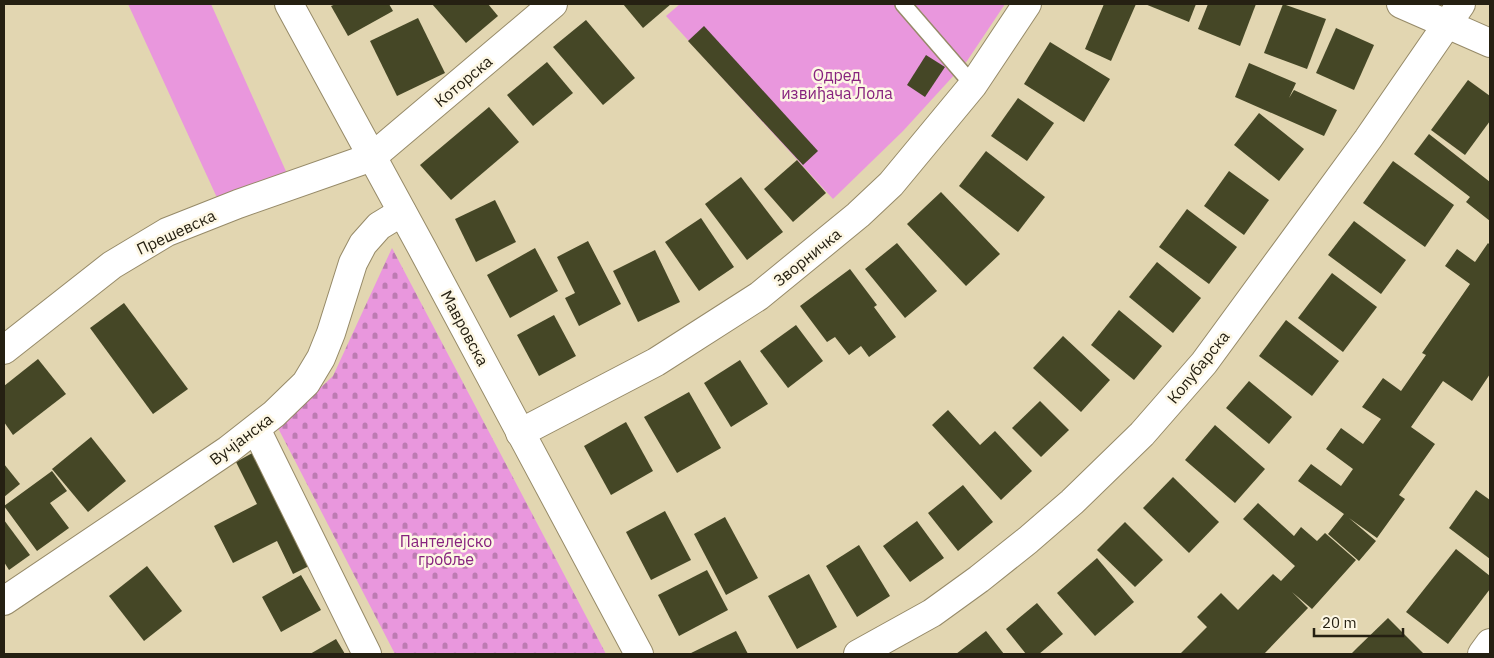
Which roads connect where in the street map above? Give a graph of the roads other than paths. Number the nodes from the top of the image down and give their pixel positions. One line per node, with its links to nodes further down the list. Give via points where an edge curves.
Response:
1 (289, 4): 9 (street, Мавровска)
2 (552, 4): 9 (street, Которска)
3 (903, 4): 8 (lane)
4 (1027, 4): 8 (street, Зворничка)
5 (1401, 4): 6 (street)
6 (1454, 13): 7 (street); 18 (street, Колубарска, via 1368,139 1210,355 1142,434 1072,502 978,579 932,612)
7 (1490, 42)
8 (973, 85): 13 (street, Зворничка, via 891,184 758,296 656,362)
9 (372, 157): 10 (street, Мавровска); 11 (street, Прешевска, via 166,232 112,265)
10 (402, 212): 12 (street, Вучјанска, via 379,226 363,244 353,263 331,333 306,383); 13 (street, Мавровска)
11 (4, 350)
12 (256, 429): 14 (street, Вучјанска); 16 (street)
13 (520, 432): 17 (street, Мавровска)
14 (4, 602)
15 (1490, 643): 19 (street)
16 (367, 654)
17 (639, 654)
18 (858, 654)
19 (1482, 654)

